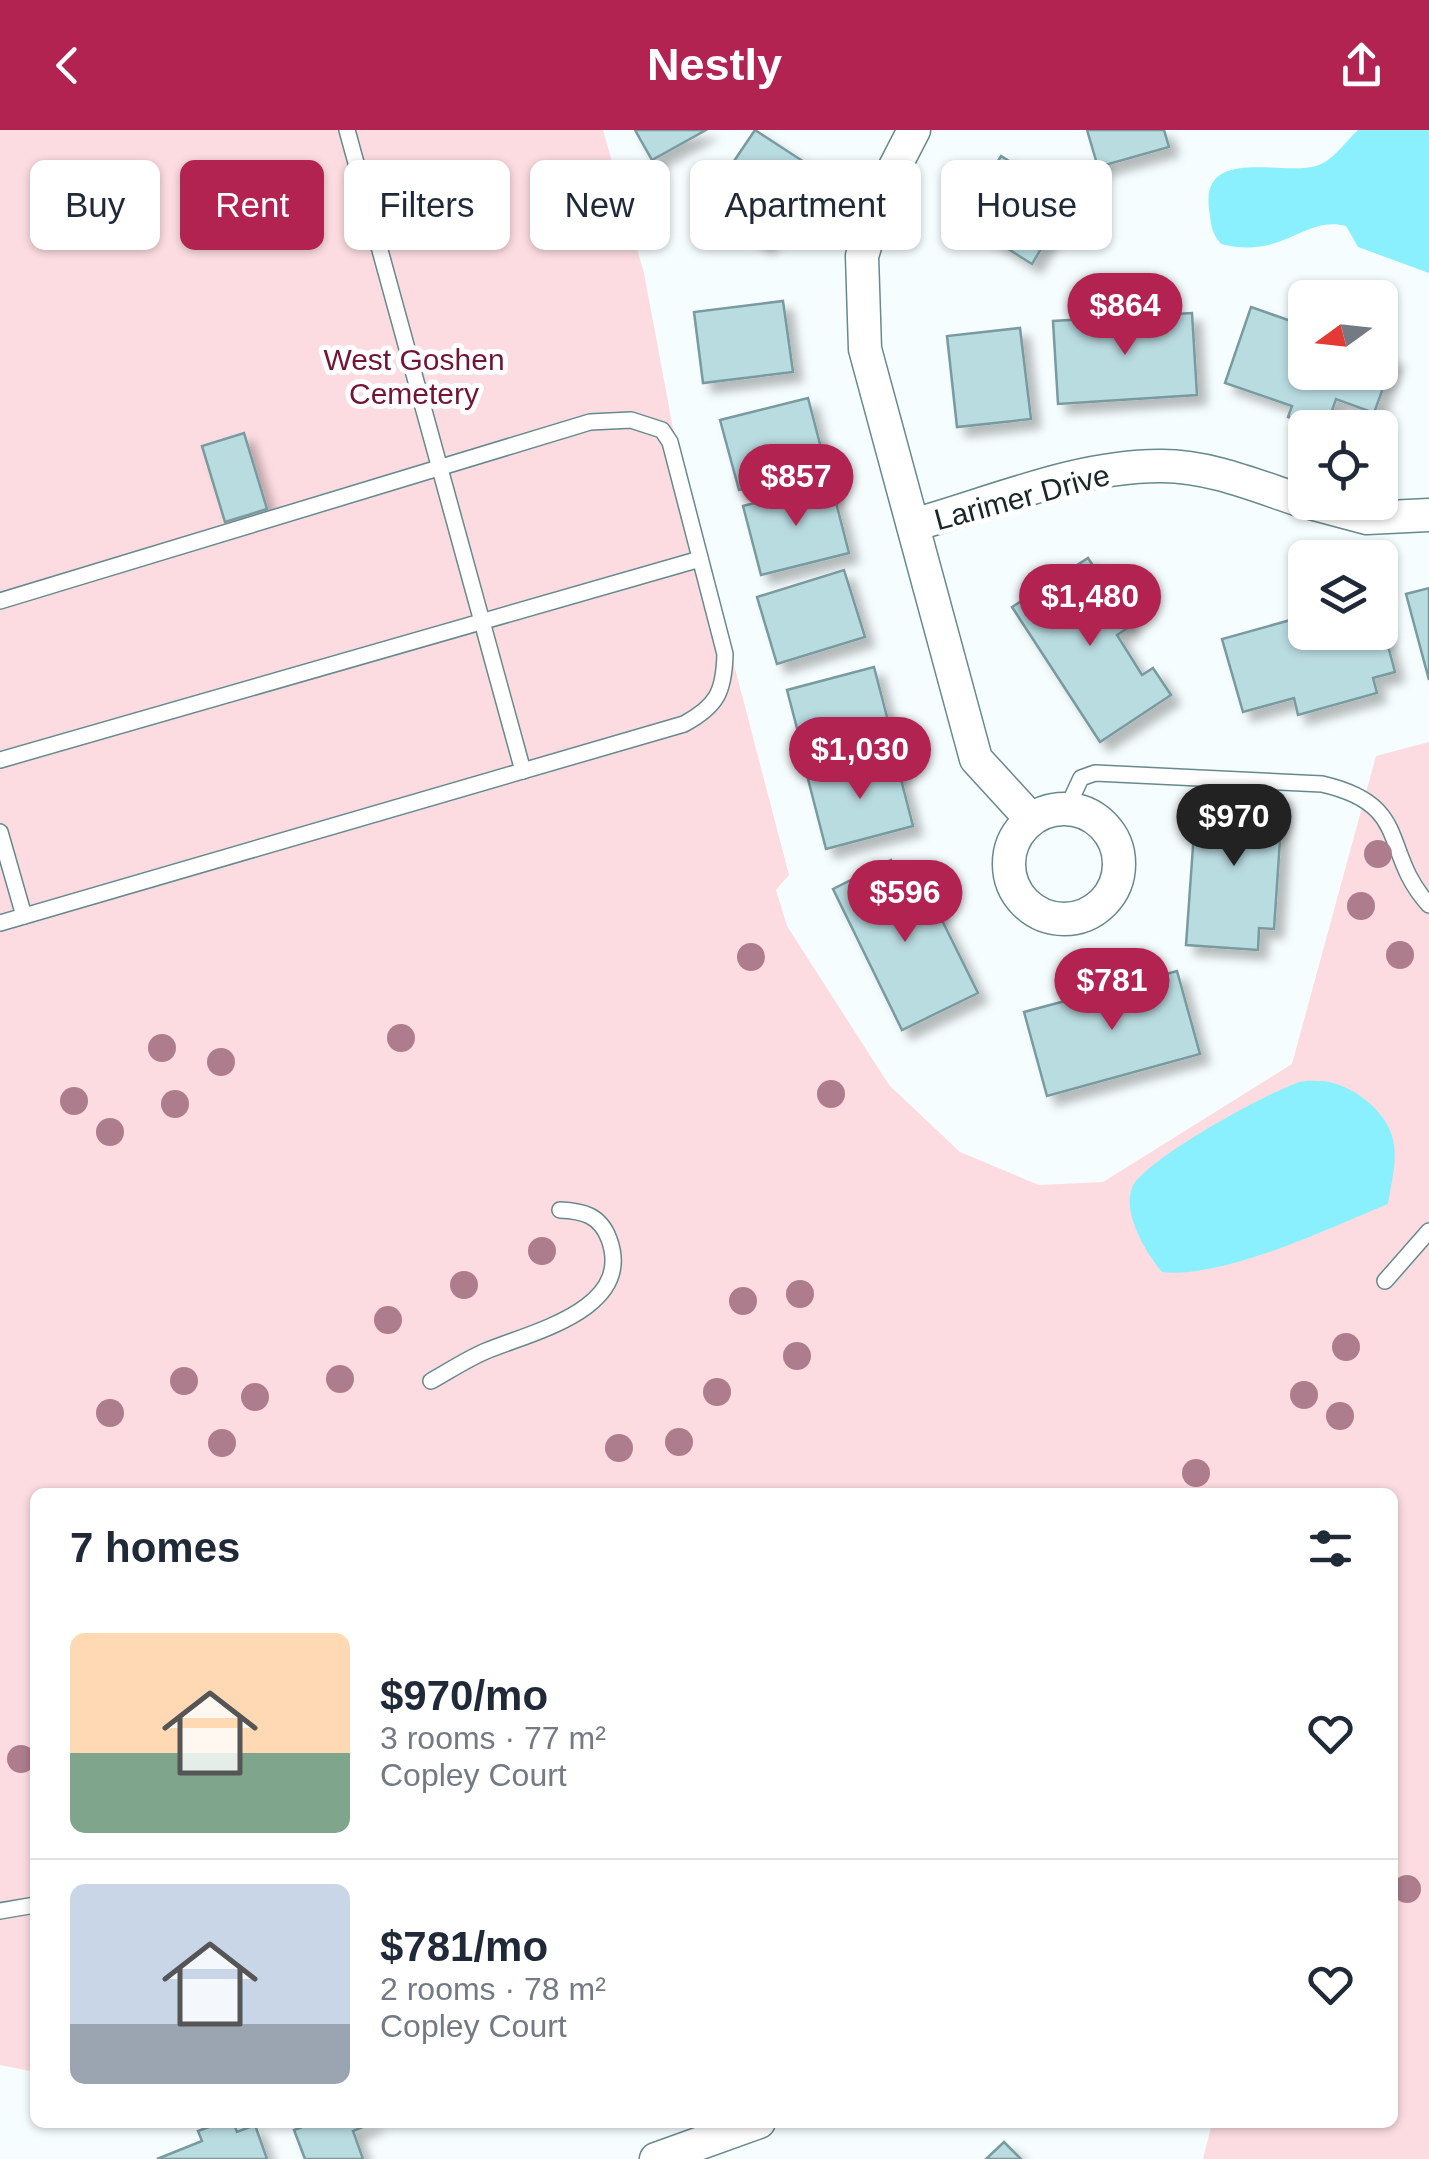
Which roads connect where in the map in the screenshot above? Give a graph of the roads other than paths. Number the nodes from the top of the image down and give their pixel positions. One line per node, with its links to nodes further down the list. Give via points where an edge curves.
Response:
1 (347, 130): 3 (lane)
2 (914, 130): 7 (street, via 862,256 860,300 865,349)
3 (441, 468): 8 (lane, via 590,422 653,425 670,442); 9 (lane); 10 (lane)
4 (1288, 496): 7 (street, Larimer Drive, via 1215,472 1163,466 1099,472)
5 (1429, 515): 6 (street, Larimer Drive)
6 (1398, 516)
7 (914, 526): 14 (street, via 976,759)
8 (700, 560): 10 (lane); 12 (lane, via 725,654 716,704 684,724)
9 (0, 601)
10 (484, 620): 11 (lane); 12 (lane)
11 (0, 760)
12 (522, 771): 17 (lane)
13 (1067, 808): 14 (street); 14 (street, via 1101,822 1119,854 1114,890 1087,915 1051,919 1020,900 1011,884 1010,848); 16 (lane, via 1081,778 1095,774 1354,791 1386,817)
14 (1031, 819)
15 (0, 832): 17 (lane)
16 (1429, 906)
17 (24, 916): 18 (lane)
18 (0, 923)
19 (560, 1210): 22 (lane, via 600,1221 610,1240 613,1261 602,1292 579,1313)
20 (1429, 1231): 21 (lane)
21 (1385, 1280)
22 (431, 1381)
23 (30, 1906): 24 (lane)
24 (0, 1911)
25 (742, 2128): 26 (street)
26 (656, 2159)

